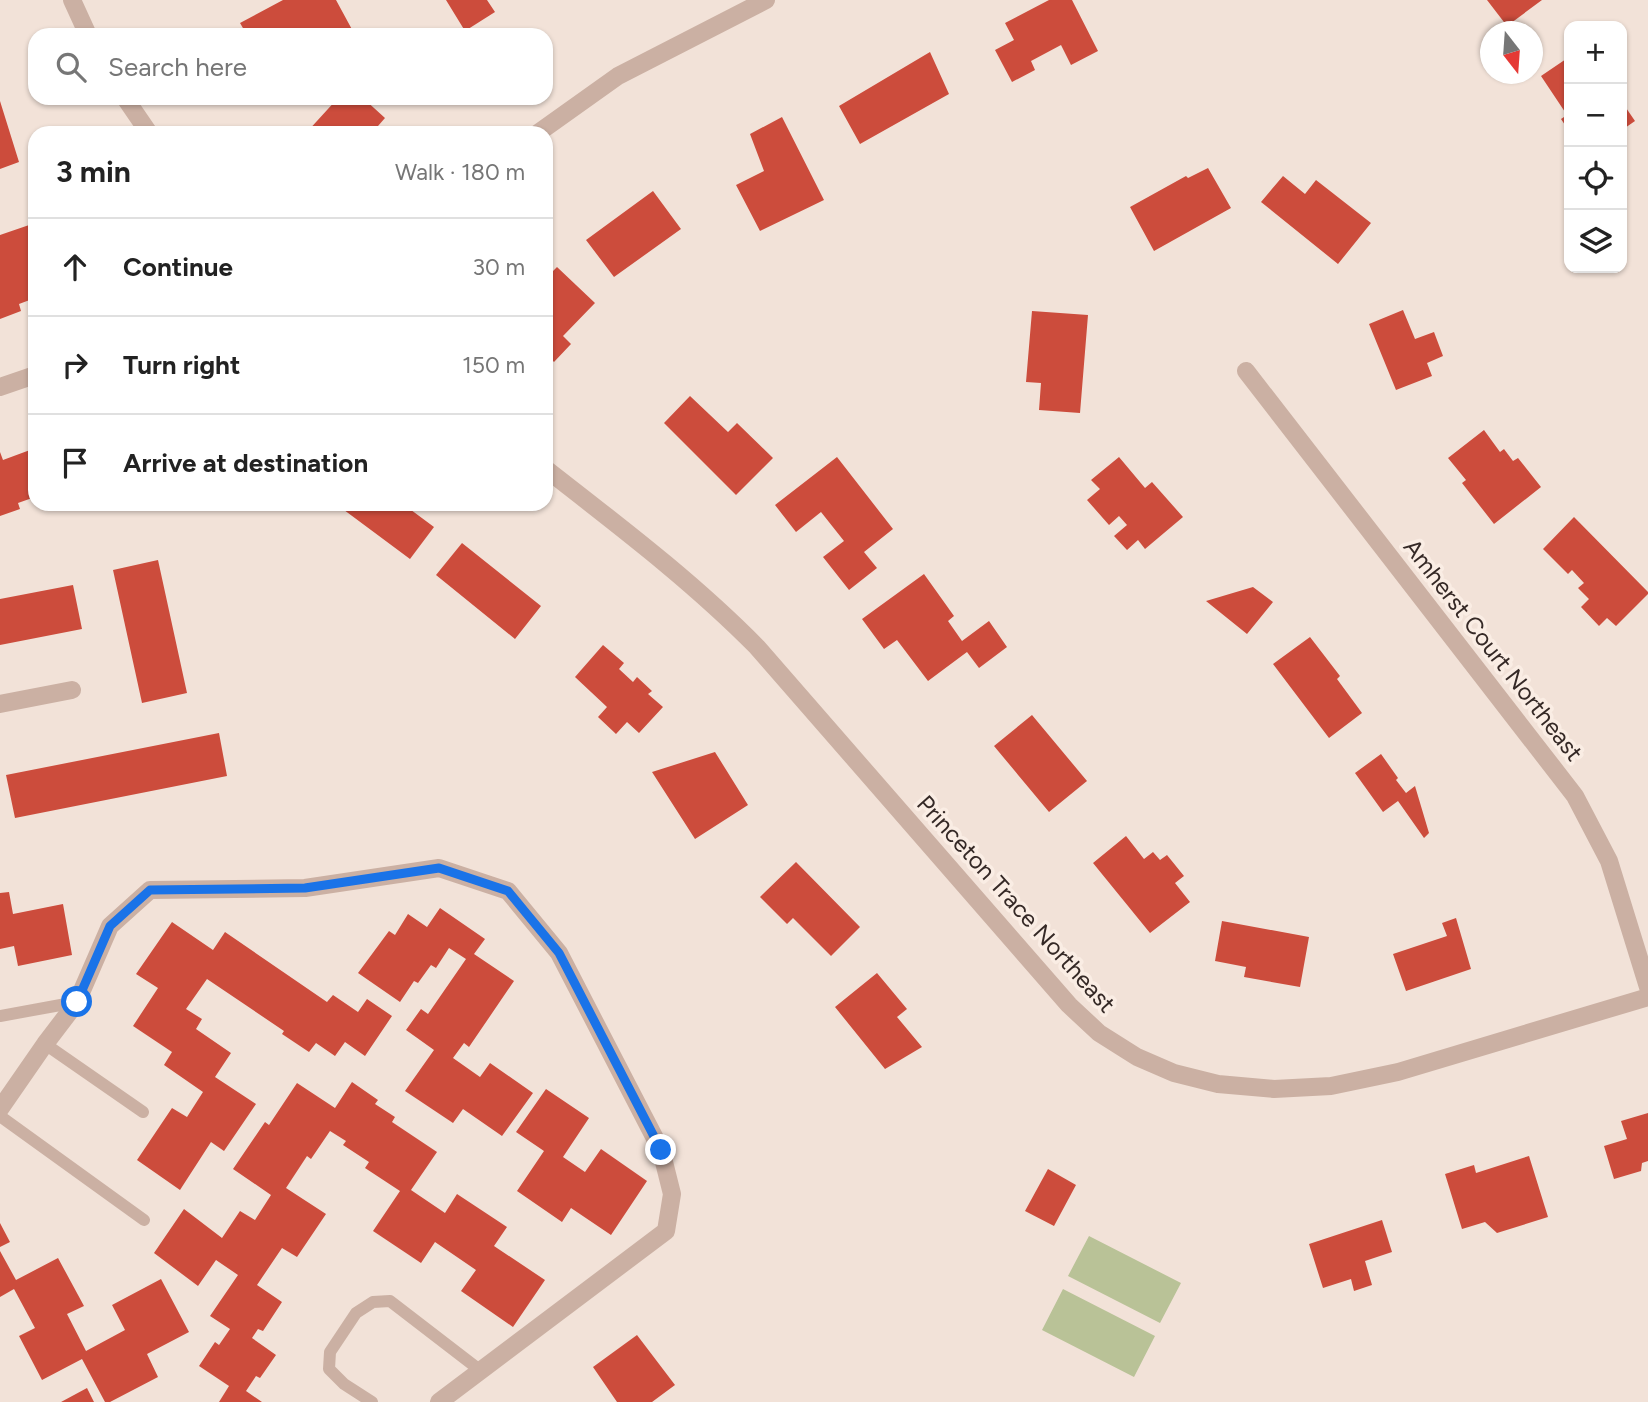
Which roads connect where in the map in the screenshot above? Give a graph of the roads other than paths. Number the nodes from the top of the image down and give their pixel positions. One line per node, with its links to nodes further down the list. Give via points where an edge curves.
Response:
1 (72, 0): 3 (street)
2 (766, 0): 6 (street, via 618,76)
3 (85, 28)
4 (130, 105): 5 (street)
5 (144, 126)
6 (548, 126)
7 (1246, 371): 13 (street, Amherst Court Northeast, via 1576,796 1609,861)
8 (28, 377): 9 (street)
9 (0, 387)
10 (553, 474): 14 (street, Princeton Trace Northeast, via 723,612 1069,1005 1099,1033 1137,1057 1218,1084 1275,1089 1331,1086 1398,1072)
11 (72, 690): 12 (street)
12 (0, 704)
13 (1648, 987)
14 (1648, 997)
15 (77, 1002): 16 (lane); 17 (street); 22 (street, via 110,926 150,890 305,888 439,868 508,891 559,953 661,1150 672,1194 666,1231)
16 (0, 1016)
17 (45, 1044): 18 (street); 19 (lane)
18 (0, 1109)
19 (144, 1112)
20 (0, 1116): 21 (lane)
21 (144, 1220)
22 (481, 1371): 23 (lane, via 390,1301 373,1302 356,1312 330,1352 328,1369); 24 (street)
23 (372, 1402)
24 (439, 1402)

